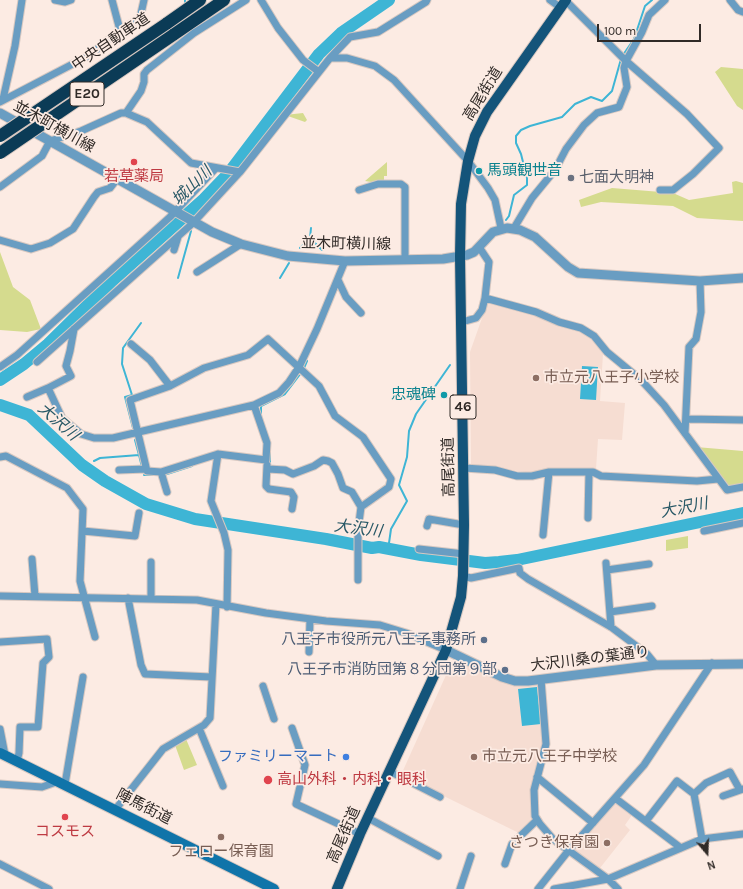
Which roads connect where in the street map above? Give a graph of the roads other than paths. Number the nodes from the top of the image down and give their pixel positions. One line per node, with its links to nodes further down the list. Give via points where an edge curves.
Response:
1 (22, 0): 20 (street, via 16,46)
2 (55, 0): 3 (street)
3 (71, 0)
4 (112, 0): 16 (street)
5 (144, 0): 16 (street, via 140,18)
6 (200, 0): 23 (highway, 中央自動車道 / E20, bridge)
7 (224, 0): 25 (highway, 中央自動車道 / E20, bridge)
8 (246, 0): 22 (street, via 194,33 147,70 141,91)
9 (261, 0): 19 (street, via 278,28 304,61)
10 (427, 0): 17 (street, via 378,32 350,37)
11 (550, 0): 14 (street)
12 (665, 0): 18 (street, via 649,15)
13 (730, 0): 15 (street)
14 (564, 3): 18 (street); 26 (main road, 高尾街道 / 46, via 487,112 475,136)
15 (743, 12)
16 (120, 30): 20 (street, via 76,63)
17 (330, 58): 19 (street); 26 (street, via 347,58 375,66 387,73)
18 (625, 61): 32 (street, via 687,114 719,148 673,190); 36 (street, via 627,87 619,107 597,113 584,125)
19 (318, 71): 28 (street)
20 (2, 101)
21 (0, 112): 24 (street, 並木町横川線)
22 (126, 113): 24 (street); 27 (street, via 147,122 191,163)
23 (0, 136)
24 (50, 141): 29 (street, 並木町横川線); 30 (street, via 42,156)
25 (0, 153)
26 (468, 162): 35 (street, via 495,200); 42 (main road, 高尾街道 / 46, via 461,204)
27 (219, 168): 28 (street); 33 (street)
28 (238, 172): 34 (street)
29 (117, 179): 33 (street, 並木町横川線); 38 (street, via 110,188 94,196 73,229 50,243 31,249)
30 (0, 187)
31 (358, 190): 43 (street, via 378,184 401,184 405,187)
32 (660, 190)
33 (176, 213): 34 (street, 並木町横川線); 55 (street, via 17,355)
34 (192, 222): 37 (street); 39 (street, 並木町横川線)
35 (501, 228): 36 (street); 40 (street, 並木町横川線, via 486,238)
36 (514, 228): 48 (street, via 535,237 578,273)
37 (178, 236): 41 (street); 52 (street)
38 (0, 240)
39 (241, 244): 44 (street, 並木町横川線, via 288,256); 45 (street)
40 (479, 247): 42 (street, 並木町横川線, via 474,252); 49 (street, via 489,262)
41 (174, 250)
42 (460, 256): 43 (street, 並木町横川線, via 443,259); 51 (main road, 高尾街道 / 46)
43 (405, 258): 44 (street, 並木町横川線)
44 (345, 261): 47 (street)
45 (197, 272)
46 (743, 278): 48 (street)
47 (338, 280): 50 (street, via 346,297); 56 (street)
48 (700, 281): 61 (street, via 701,312 696,339 689,347)
49 (486, 298): 51 (street, via 476,318); 63 (street, via 536,312 581,328 594,336 607,352 641,380)
50 (361, 313)
51 (462, 322): 68 (main road, 高尾街道 / 46)
52 (74, 329): 54 (street); 58 (street, via 66,366 71,376)
53 (131, 344): 57 (street, via 150,360)
54 (37, 362)
55 (0, 367)
56 (300, 367): 57 (street, via 268,339 248,355 204,368); 60 (street, via 278,393); 78 (street, via 319,386 335,416 363,437 391,479 389,487)
57 (170, 386): 64 (street, via 130,400)
58 (48, 388): 59 (street); 64 (street, via 62,418 81,434 114,438)
59 (27, 397)
60 (254, 405): 64 (street); 67 (street, via 267,443)
61 (687, 419): 62 (street); 63 (street)
62 (743, 420)
63 (685, 432): 75 (street)
64 (138, 433): 69 (street)
65 (218, 454): 67 (street); 72 (street); 102 (street, via 212,501 228,550)
66 (0, 457): 85 (street, via 6,456 67,488 83,509)
67 (266, 460): 70 (street)
68 (464, 468): 73 (street, via 495,470 517,476); 83 (main road, 高尾街道 / 46)
69 (146, 469): 71 (street); 72 (street)
70 (268, 469): 78 (street, via 284,470 293,474 323,460 328,461 335,469 343,488 352,492); 79 (street, via 266,486 269,489 291,492 294,497)
71 (119, 470)
72 (160, 472): 77 (street)
73 (549, 472): 74 (street); 87 (street)
74 (589, 472): 75 (street, via 601,476 697,481); 81 (street)
75 (718, 478): 76 (street, via 728,490)
76 (743, 487)
77 (167, 492)
78 (361, 507): 94 (street, via 358,530)
79 (292, 509)
80 (139, 513): 85 (street, via 135,536)
81 (588, 518)
82 (743, 523): 86 (street)
83 (464, 525): 84 (street, via 428,520); 89 (main road, 高尾街道 / 46)
84 (427, 526)
85 (83, 531): 97 (street, via 80,581)
86 (704, 531)
87 (543, 535)
88 (419, 549): 89 (street)
89 (464, 556): 93 (main road, 高尾街道 / 46)
90 (32, 559): 96 (street)
91 (152, 562): 99 (street)
92 (649, 564): 103 (street, via 607,566)
93 (464, 572): 105 (street, via 471,578 519,568 520,573 528,579); 108 (main road, 高尾街道 / 46, via 454,625)
94 (358, 580)
95 (0, 596): 96 (street)
96 (35, 596): 97 (street)
97 (83, 597): 98 (street); 106 (street)
98 (128, 598): 99 (street); 114 (street, via 145,674)
99 (151, 598): 100 (street, via 197,600)
100 (216, 604): 102 (street); 114 (street)
101 (652, 606): 103 (street)
102 (227, 607): 104 (street)
103 (610, 612): 105 (street)
104 (310, 618): 108 (street, via 386,627); 109 (street)
105 (611, 628): 112 (street, via 647,654)
106 (95, 637)
107 (0, 642): 122 (street, via 47,639 49,657 43,663 38,727 20,726)
108 (446, 650): 115 (street, 大沢川桑の葉通り, via 515,681); 123 (main road, 高尾街道 / 46)
109 (309, 652)
110 (712, 663): 111 (street, 大沢川桑の葉通り); 112 (street, 大沢川桑の葉通り); 132 (street, via 644,765)
111 (743, 664)
112 (656, 665): 115 (street, 大沢川桑の葉通り)
113 (83, 677): 125 (street)
114 (211, 678): 118 (street, via 210,718)
115 (541, 679): 124 (street, via 546,744)
116 (263, 686): 117 (street)
117 (274, 720)
118 (199, 728): 127 (street); 133 (street, via 163,749)
119 (292, 728): 138 (street, via 305,765 296,804)
120 (0, 729): 121 (street)
121 (2, 754): 122 (main road, 陣馬街道)
122 (17, 761): 125 (main road, 陣馬街道)
123 (389, 771): 131 (street); 134 (main road, 高尾街道 / 46)
124 (537, 777): 135 (street, via 534,806); 137 (street)
125 (62, 783): 126 (street, via 42,787); 133 (main road, 陣馬街道)
126 (0, 784)
127 (223, 786)
128 (742, 790): 129 (street, via 730,772 706,783); 130 (street)
129 (694, 794): 136 (street, via 677,781); 140 (street)
130 (723, 796)
131 (440, 797)
132 (615, 798): 136 (street); 137 (street)
133 (115, 810): 150 (main road, 陣馬街道)
134 (368, 818): 138 (main road, 高尾街道 / 46); 143 (street)
135 (537, 820): 142 (street, via 545,831); 146 (street, via 512,844)
136 (646, 821): 141 (street)
137 (593, 823): 142 (street)
138 (360, 834): 151 (main road, 高尾街道 / 46)
139 (743, 834): 140 (street)
140 (702, 839): 141 (street)
141 (681, 848): 147 (street)
142 (569, 850): 147 (street); 153 (street)
143 (438, 856)
144 (471, 856): 152 (street)
145 (0, 864): 149 (street)
146 (505, 864)
147 (608, 879): 148 (street); 155 (street)
148 (585, 886): 154 (street)
149 (49, 889)
150 (274, 889)
151 (337, 889)
152 (460, 889)
153 (538, 889)
154 (554, 889)
155 (618, 889)

